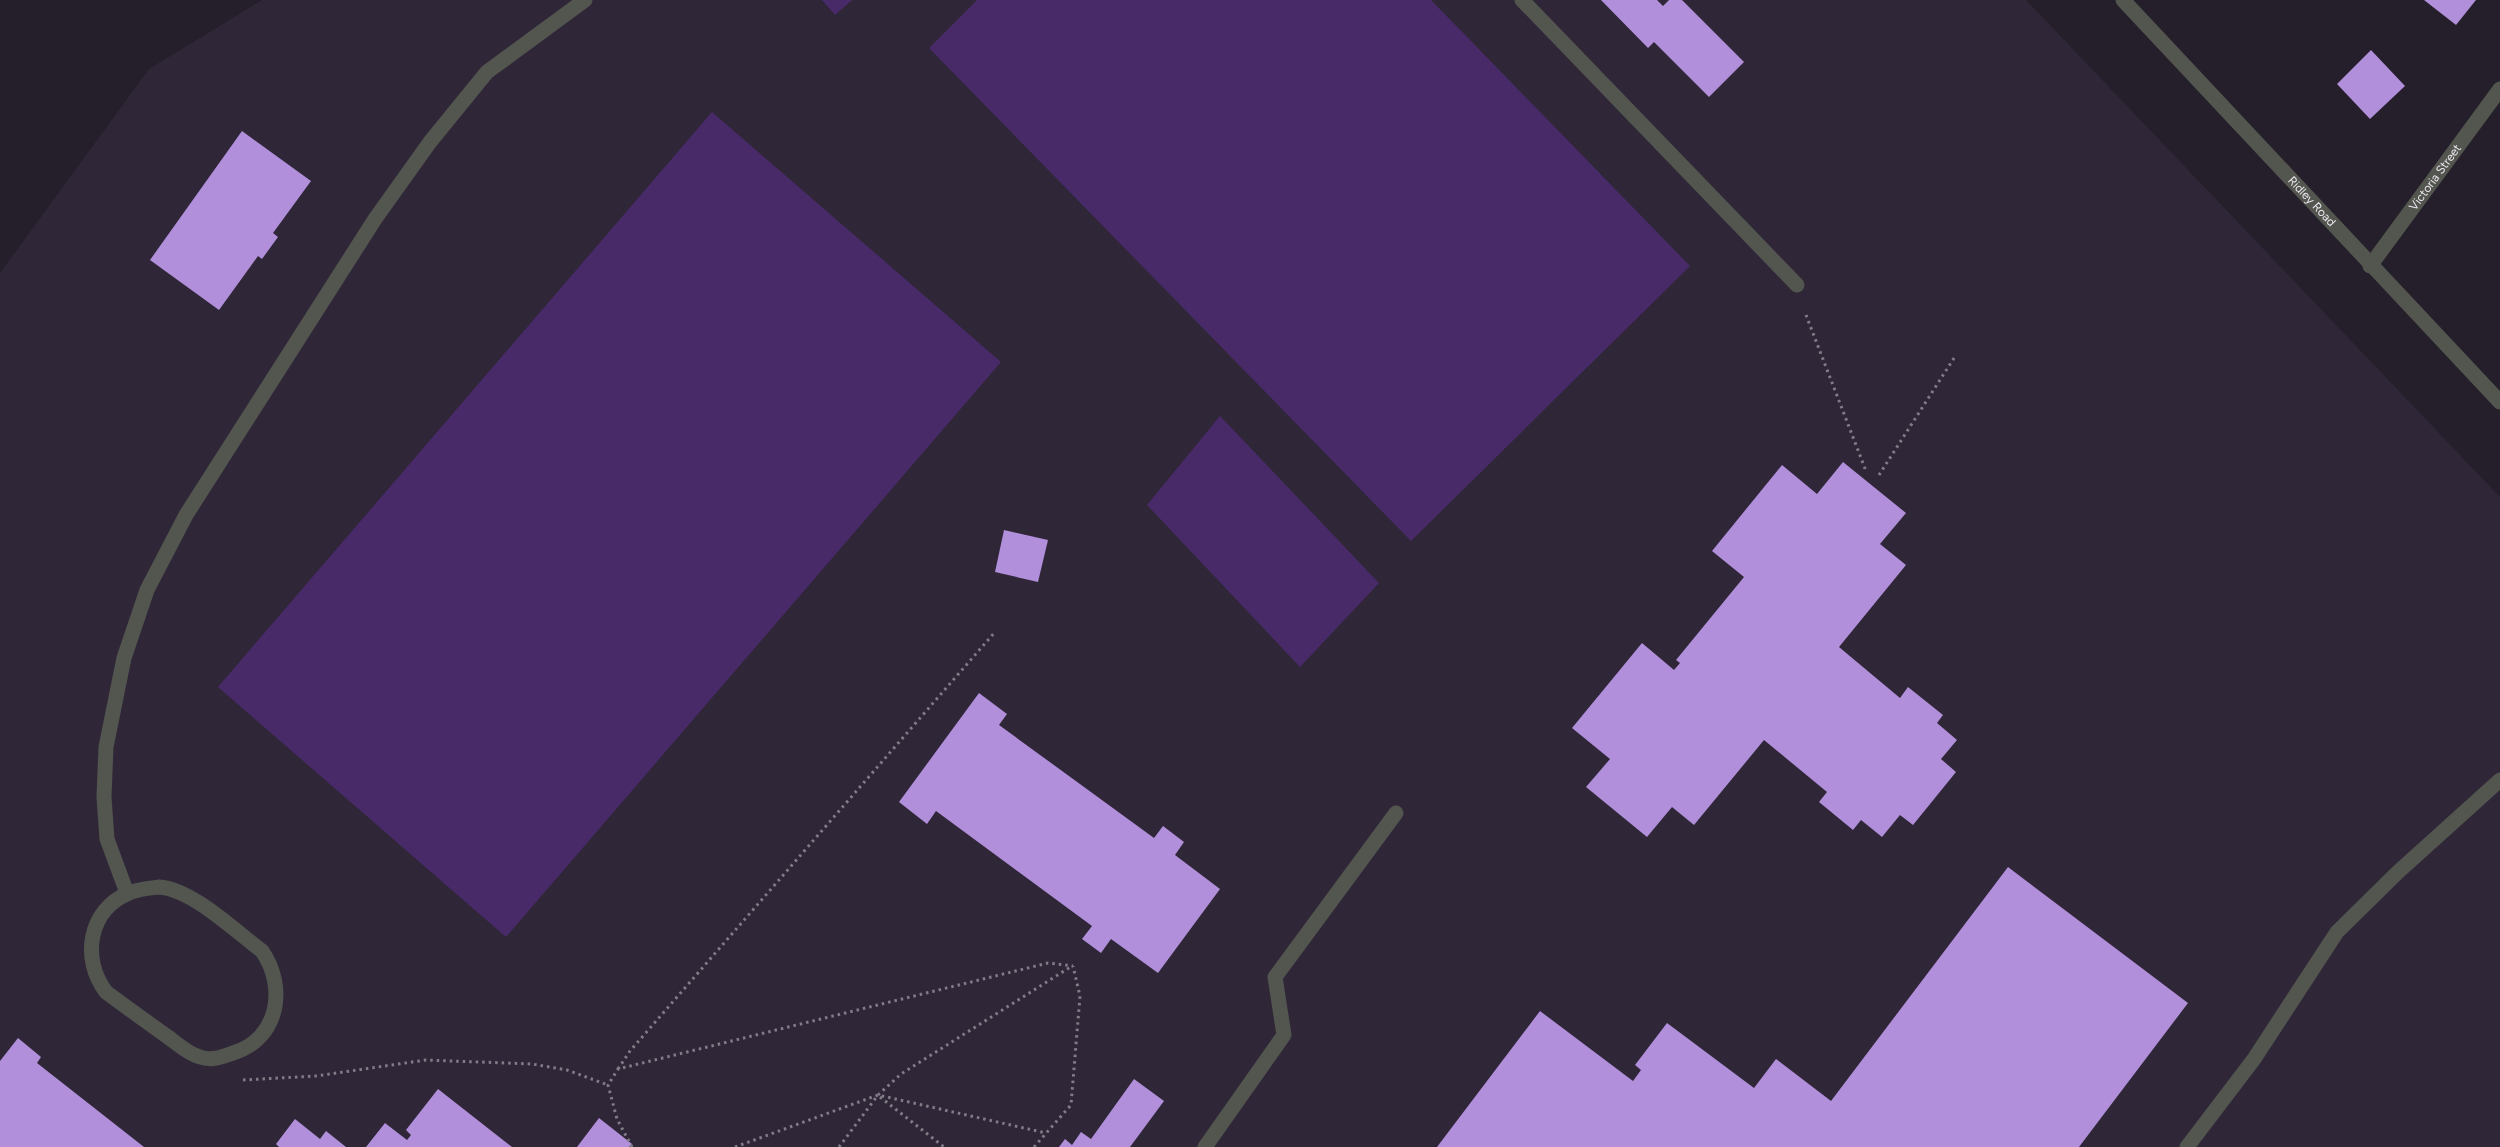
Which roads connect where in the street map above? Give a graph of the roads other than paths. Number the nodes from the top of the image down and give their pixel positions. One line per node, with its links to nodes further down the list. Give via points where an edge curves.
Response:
1 (585, 0): 10 (street, via 487,72 430,142 375,218 186,515 146,590 124,658 106,747 104,798 107,839)
2 (1522, 0): 6 (street)
3 (2123, 0): 5 (street, Ridley Road)
4 (2500, 89): 5 (street, Victoria Street)
5 (2370, 266): 7 (street, Ridley Road)
6 (1797, 284)
7 (2500, 402)
8 (2500, 780): 12 (street, via 2337,932 2254,1059)
9 (1396, 813): 11 (street, via 1275,977 1284,1035)
10 (127, 893): 10 (street, via 159,887 180,892 262,951 274,973 277,997 275,1013 261,1037 243,1050 222,1057 201,1058 106,992 98,983 93,968 92,938 101,913)
11 (1205, 1147)
12 (2187, 1147)

